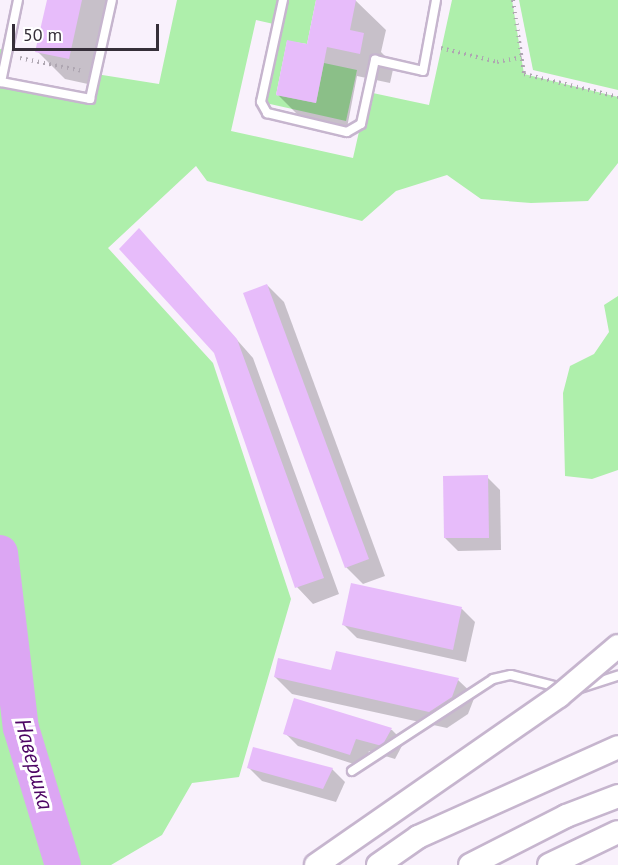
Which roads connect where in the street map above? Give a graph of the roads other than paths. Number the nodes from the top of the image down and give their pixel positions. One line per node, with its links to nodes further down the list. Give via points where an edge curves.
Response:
1 (18, 0): 2 (lane, via 2,82 90,99)
2 (112, 0)
3 (283, 0): 4 (lane, via 261,102 267,113 347,132 361,124 375,60 423,71)
4 (436, 0)
5 (618, 646): 11 (main road, bridge, via 559,696)
6 (618, 676): 8 (lane, via 579,689 559,688 511,675 493,679)
7 (618, 747): 12 (main road, via 418,837)
8 (352, 771)
9 (618, 796): 13 (main road, via 566,816)
10 (618, 832): 14 (main road)
11 (316, 865)
12 (378, 865)
13 (470, 865)
14 (549, 865)

